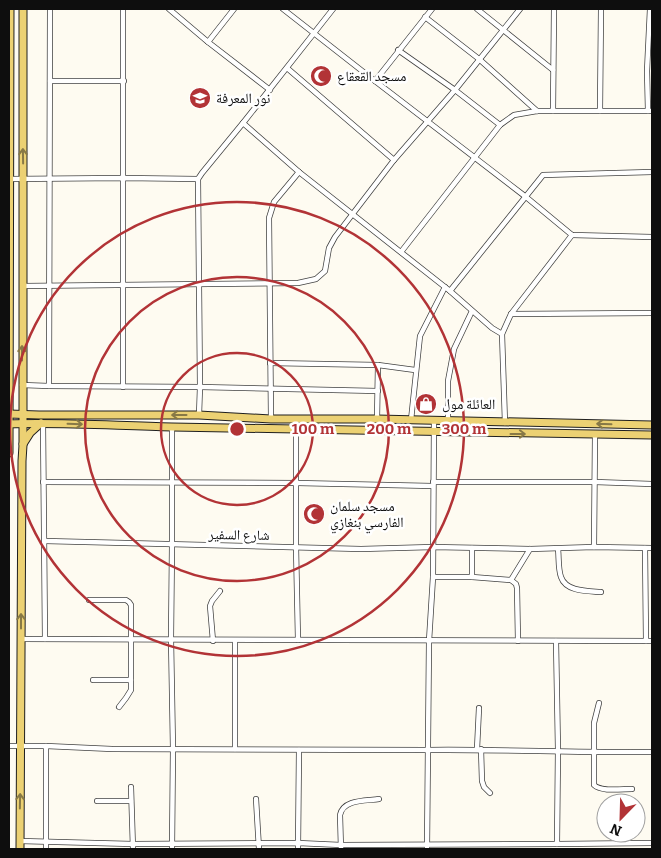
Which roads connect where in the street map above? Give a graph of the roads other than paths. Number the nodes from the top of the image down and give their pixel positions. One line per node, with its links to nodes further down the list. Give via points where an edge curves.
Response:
1 (10, 9): 16 (main road)
2 (23, 9): 41 (main road, one-way to 2)
3 (50, 9): 24 (street)
4 (124, 9): 25 (street)
5 (169, 9): 19 (street)
6 (234, 9): 19 (street)
7 (282, 9): 18 (street)
8 (333, 9): 18 (street)
9 (432, 9): 15 (street)
10 (477, 9): 17 (street)
11 (520, 9): 17 (street)
12 (554, 9): 23 (street)
13 (601, 9): 32 (street)
14 (650, 9): 33 (street)
15 (425, 17): 20 (street); 21 (street)
16 (9, 20): 27 (main road)
17 (504, 30): 21 (street); 23 (street)
18 (315, 33): 22 (street); 26 (street)
19 (208, 42): 28 (street)
20 (398, 50): 26 (street); 29 (street)
21 (479, 59): 29 (street); 30 (street)
22 (287, 68): 28 (street); 38 (street)
23 (553, 70): 31 (street)
24 (50, 81): 25 (street); 42 (street)
25 (124, 81): 43 (street)
26 (375, 81): 34 (street)
27 (9, 85): 44 (main road)
28 (270, 90): 35 (street)
29 (455, 90): 34 (street); 36 (street)
30 (537, 111): 31 (street); 36 (street, via 514,115)
31 (553, 111): 32 (street)
32 (600, 111): 33 (street)
33 (650, 111)
34 (428, 121): 37 (street); 38 (street)
35 (243, 123): 39 (street); 45 (street)
36 (500, 125): 37 (street)
37 (475, 158): 46 (street); 50 (street)
38 (394, 160): 47 (street)
39 (299, 172): 47 (street); 52 (street, via 271,210)
40 (652, 172): 46 (street, via 546,174)
41 (23, 178): 42 (street); 44 (street); 54 (main road)
42 (50, 178): 43 (street); 55 (street)
43 (124, 178): 45 (street); 53 (street)
44 (9, 179): 62 (main road)
45 (198, 179): 51 (street)
46 (526, 197): 48 (street); 57 (street)
47 (352, 214): 50 (street); 52 (street, via 332,242 321,275 298,283)
48 (572, 235): 49 (street); 60 (street)
49 (652, 237)
50 (400, 252): 56 (street)
51 (199, 284): 52 (street); 53 (street); 69 (street)
52 (269, 284): 63 (street)
53 (123, 285): 55 (street); 68 (street)
54 (23, 286): 55 (street); 66 (main road, one-way to 54)
55 (49, 286): 67 (street)
56 (444, 287): 57 (street); 65 (street, via 420,336)
57 (450, 291): 58 (street)
58 (472, 311): 61 (street); 85 (street, via 454,349 448,381)
59 (652, 313): 60 (street)
60 (510, 314): 61 (street)
61 (502, 334): 86 (street)
62 (9, 337): 73 (main road)
63 (270, 363): 64 (street); 70 (street)
64 (378, 366): 65 (street); 71 (street)
65 (415, 370): 83 (street)
66 (22, 384): 67 (street); 72 (main road)
67 (49, 386): 68 (street)
68 (123, 387): 69 (street)
69 (200, 387): 70 (street); 78 (street)
70 (271, 389): 71 (street); 79 (street)
71 (378, 391): 82 (street)
72 (22, 401): 75 (main road); 76 (main road)
73 (9, 403): 74 (main road)
74 (9, 414): 75 (main road); 88 (main road)
75 (23, 414): 76 (main road); 89 (main road)
76 (39, 415): 77 (main road)
77 (123, 415): 78 (main road, one-way to 77); 91 (main road)
78 (199, 415): 79 (main road)
79 (271, 418): 80 (main road)
80 (296, 419): 81 (main road); 93 (street)
81 (351, 419): 82 (main road); 94 (main road)
82 (377, 419): 83 (main road)
83 (411, 420): 84 (main road)
84 (434, 421): 85 (main road); 95 (street)
85 (448, 421): 86 (main road)
86 (505, 422): 90 (main road, one-way to 86)
87 (42, 423): 89 (main road); 91 (main road, one-way to 91); 98 (main road, via 30,433); 100 (street)
88 (9, 424): 89 (main road); 99 (main road)
89 (23, 424): 98 (main road)
90 (652, 425)
91 (123, 426): 92 (main road)
92 (172, 427): 93 (main road); 101 (street)
93 (297, 429): 94 (main road); 103 (street)
94 (351, 430): 95 (main road)
95 (434, 432): 96 (main road, one-way to 96); 104 (street)
96 (595, 434): 97 (main road); 102 (street)
97 (652, 435)
98 (23, 445): 122 (main road, one-way to 98)
99 (9, 453)
100 (43, 482): 101 (street); 106 (street)
101 (172, 482): 103 (street); 107 (street)
102 (595, 482): 104 (street); 105 (street); 110 (street)
103 (297, 483): 104 (street); 108 (street)
104 (433, 484): 109 (street)
105 (652, 484)
106 (45, 542): 107 (street, شارع السفير); 124 (street)
107 (172, 545): 108 (street, شارع السفير); 123 (street)
108 (296, 547): 109 (street, شارع السفير); 127 (street)
109 (433, 547): 111 (street, شارع السفير); 116 (street)
110 (594, 547): 112 (street, شارع السفير); 115 (street, شارع السفير)
111 (472, 548): 114 (street, شارع السفير); 117 (street)
112 (646, 548): 113 (street, شارع السفير); 131 (street)
113 (652, 548)
114 (530, 549): 115 (street, شارع السفير); 118 (street)
115 (558, 549): 120 (street, via 560,576 565,584 572,589)
116 (433, 577): 117 (street); 129 (street)
117 (472, 577): 118 (street)
118 (511, 580): 130 (street, via 517,588)
119 (220, 591): 128 (street, via 210,606)
120 (600, 592)
121 (89, 600): 125 (street, via 129,602)
122 (21, 639): 124 (street); 140 (main road)
123 (171, 639): 125 (street); 128 (street); 142 (street)
124 (45, 640): 125 (street)
125 (131, 640): 135 (street)
126 (235, 640): 127 (street); 128 (street); 143 (street)
127 (298, 640): 129 (street)
128 (213, 641)
129 (429, 641): 130 (street); 146 (street)
130 (518, 641): 133 (street)
131 (646, 641): 132 (street); 133 (street)
132 (652, 641)
133 (556, 642): 147 (street)
134 (93, 680): 135 (street)
135 (131, 680): 137 (street, via 131,690)
136 (599, 703): 148 (street, via 594,722)
137 (119, 707)
138 (479, 708): 144 (street)
139 (9, 746): 140 (street)
140 (20, 746): 141 (street); 162 (main road, one-way to 140)
141 (46, 746): 142 (street); 157 (street)
142 (173, 749): 143 (street); 166 (street)
143 (235, 749): 145 (street)
144 (479, 749): 146 (street); 147 (street); 152 (street, via 482,781)
145 (299, 750): 146 (street); 159 (street)
146 (427, 750): 168 (street)
147 (558, 750): 148 (street); 161 (street)
148 (593, 752): 149 (street); 151 (street, via 596,787)
149 (652, 752)
150 (131, 787): 156 (street)
151 (632, 790)
152 (490, 793)
153 (379, 798): 167 (street, via 344,806 340,815)
154 (256, 799): 158 (street)
155 (97, 801): 156 (street)
156 (131, 801): 163 (street)
157 (46, 842): 162 (street); 163 (street); 170 (street)
158 (260, 843): 159 (street); 166 (street); 171 (street)
159 (298, 843): 167 (street); 172 (street)
160 (652, 843): 165 (street)
161 (557, 844): 164 (street); 169 (street)
162 (20, 845)
163 (133, 846): 166 (street)
164 (532, 846): 168 (street)
165 (600, 846): 169 (street)
166 (172, 847)
167 (341, 847): 168 (street)
168 (427, 847)
169 (568, 847)
170 (46, 849)
171 (259, 849)
172 (298, 849)

